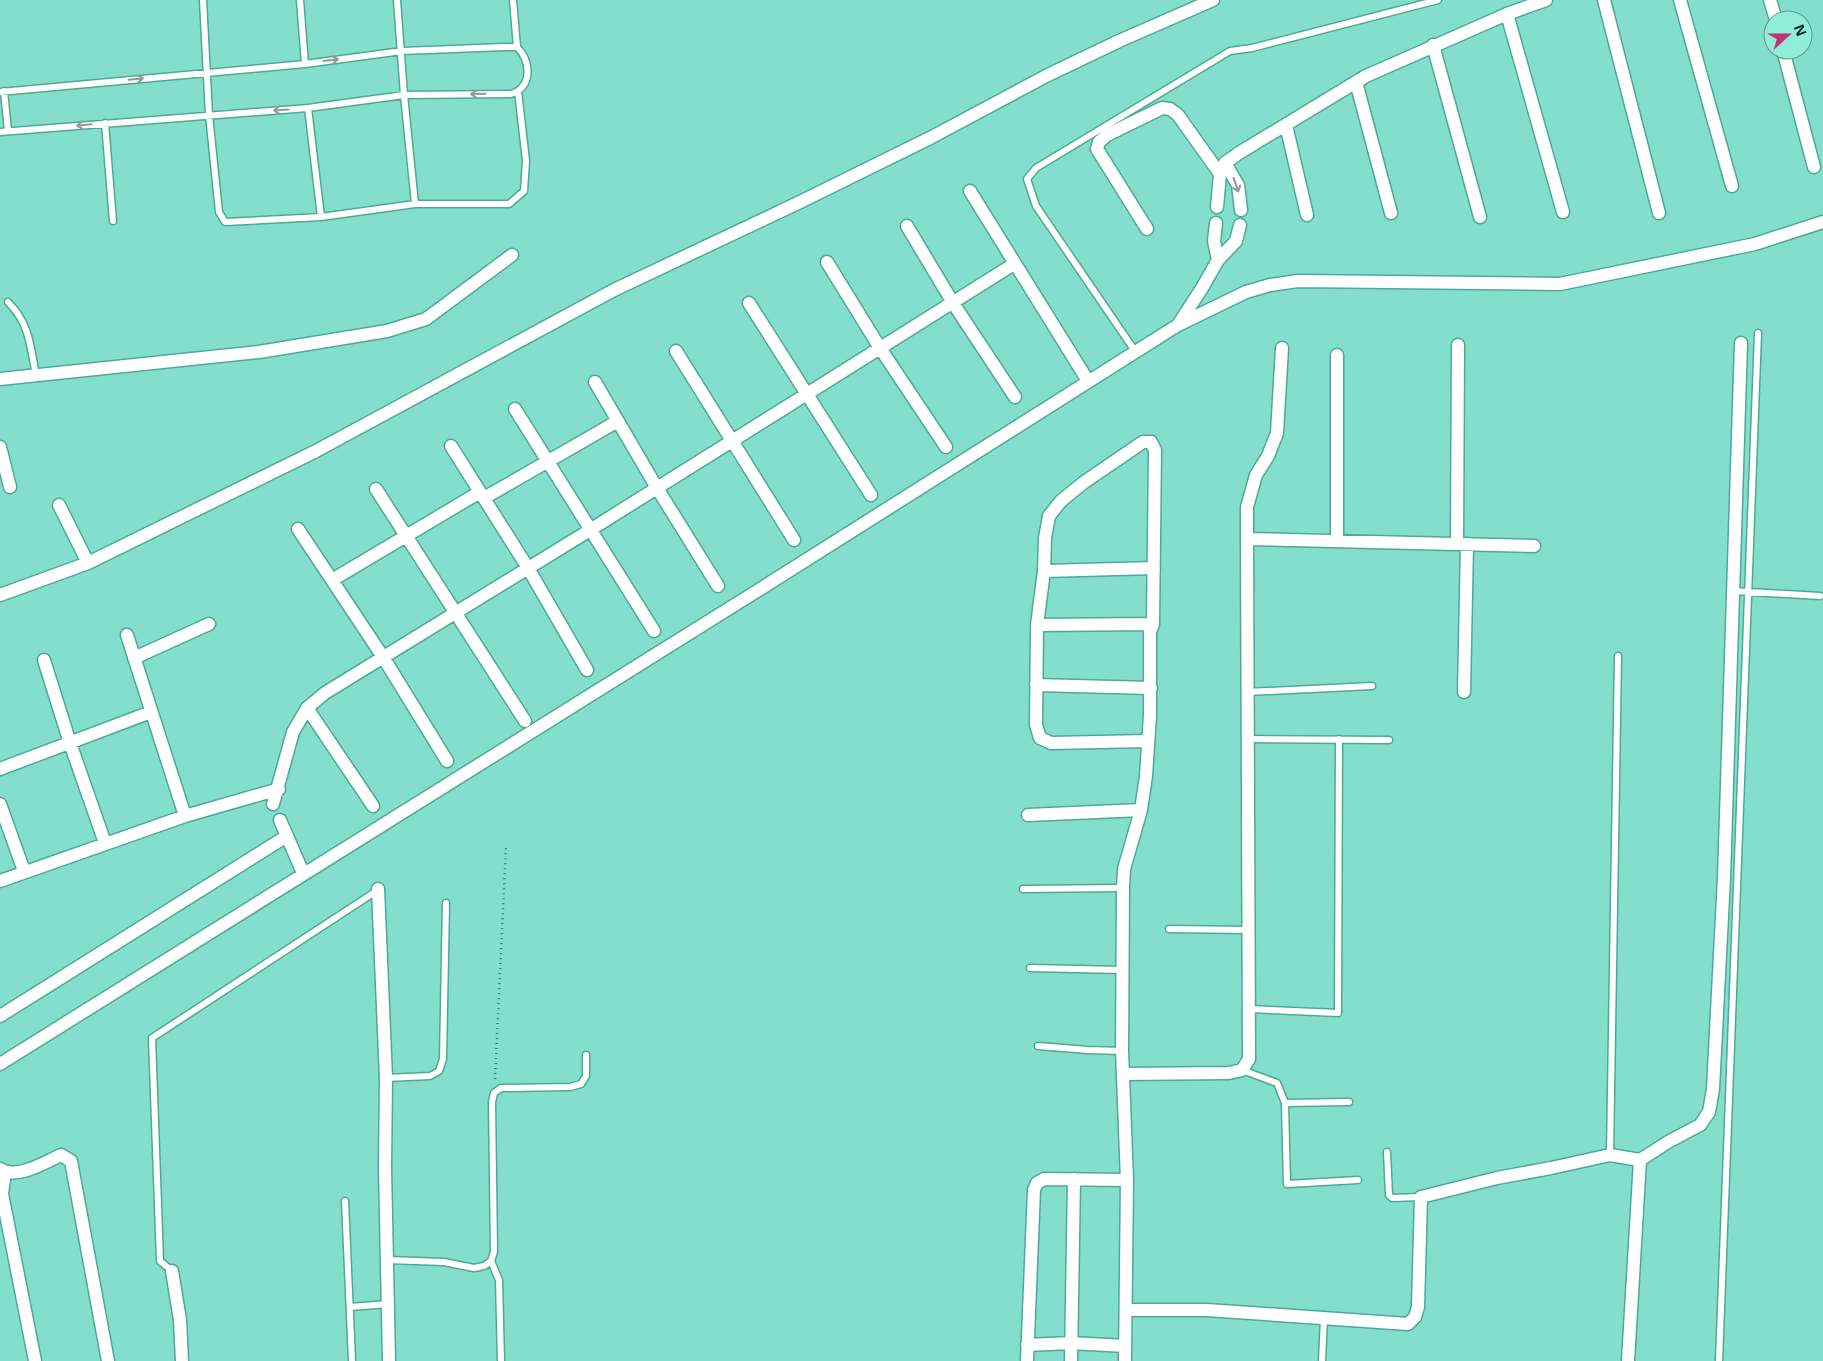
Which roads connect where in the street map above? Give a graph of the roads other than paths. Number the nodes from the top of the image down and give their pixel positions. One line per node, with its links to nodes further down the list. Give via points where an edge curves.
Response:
1 (203, 0): 16 (lane)
2 (300, 0): 15 (lane)
3 (397, 0): 13 (lane)
4 (513, 0): 12 (lane)
5 (1213, 0): 89 (street, via 1046,76 807,199 614,290 316,452)
6 (1438, 0): 60 (lane, via 1230,51 1036,168 1028,179 1036,206)
7 (1546, 0): 10 (street)
8 (1604, 0): 36 (street)
9 (1680, 0): 29 (street)
10 (1507, 14): 11 (street); 34 (street)
11 (1433, 45): 17 (street); 38 (street)
12 (517, 47): 13 (lane); 18 (lane, via 524,54 527,75 524,86)
13 (402, 52): 15 (lane, one-way to 13); 20 (lane)
14 (1787, 60): 27 (street)
15 (305, 64): 16 (lane)
16 (208, 72): 19 (lane, one-way to 16); 22 (lane)
17 (1356, 82): 24 (street); 35 (street)
18 (518, 91): 20 (lane, one-way to 20, via 511,94); 31 (lane, via 526,161 524,191 509,204)
19 (2, 92): 25 (lane)
20 (404, 95): 21 (lane); 31 (lane)
21 (308, 108): 22 (lane, one-way to 22); 39 (lane)
22 (209, 115): 23 (lane); 39 (lane, via 219,212 225,222)
23 (106, 123): 25 (lane, one-way to 25); 40 (lane)
24 (1286, 125): 28 (street); 37 (street)
25 (8, 131): 26 (lane)
26 (0, 132)
27 (1814, 167)
28 (1222, 168): 32 (street); 33 (street, one-way to 33, via 1238,185); 45 (street, via 1170,109 1162,108 1107,135 1097,149)
29 (1732, 186)
30 (970, 191): 49 (street)
31 (415, 204): 39 (lane)
32 (1217, 207)
33 (1241, 210)
34 (1563, 212)
35 (1391, 213)
36 (1659, 213)
37 (1307, 215)
38 (1480, 216)
39 (320, 217)
40 (113, 221)
41 (1823, 222): 53 (street, via 1755,244 1560,284 1298,281 1270,285 1246,292)
42 (1216, 224): 47 (street, via 1214,241)
43 (907, 226): 52 (street)
44 (1240, 226): 47 (street, via 1236,241)
45 (1147, 229)
46 (512, 255): 62 (street, via 426,319 387,331 259,352)
47 (1218, 260): 53 (street)
48 (828, 262): 57 (street)
49 (1014, 264): 52 (street); 64 (street)
50 (8, 302): 62 (lane, via 19,313 28,332)
51 (749, 303): 66 (street)
52 (953, 303): 57 (street); 67 (street)
53 (1178, 325): 60 (street)
54 (1758, 333): 96 (lane)
55 (1741, 343): 95 (street)
56 (1458, 345): 87 (street)
57 (880, 348): 66 (street); 73 (street)
58 (1282, 348): 84 (street, via 1277,433 1256,475 1247,508)
59 (676, 351): 70 (street)
60 (1135, 351): 64 (street)
61 (1337, 355): 86 (street)
62 (36, 375): 63 (street)
63 (0, 378)
64 (1088, 381): 136 (street)
65 (595, 382): 69 (street)
66 (806, 394): 70 (street); 79 (street)
67 (1015, 397)
68 (515, 409): 74 (street)
69 (618, 421): 74 (street); 76 (street)
70 (733, 441): 76 (street); 85 (street)
71 (451, 446): 78 (street)
72 (0, 447): 75 (street)
73 (946, 447)
74 (547, 461): 78 (street); 82 (street)
75 (10, 487)
76 (657, 488): 82 (street); 94 (street)
77 (376, 489): 83 (street)
78 (482, 495): 83 (street); 90 (street)
79 (870, 495)
80 (59, 505): 89 (street)
81 (298, 529): 93 (street)
82 (590, 530): 90 (street); 103 (street)
83 (406, 535): 93 (street); 99 (street)
84 (1247, 539): 86 (street); 113 (street)
85 (794, 540)
86 (1337, 541): 87 (street)
87 (1462, 544): 88 (street); 114 (street)
88 (1534, 546)
89 (88, 563): 97 (street)
90 (528, 568): 99 (street); 109 (street)
91 (1154, 568): 92 (street); 92 (street, via 1155,450 1151,442 1143,442 1083,483 1049,516); 101 (street)
92 (1044, 570): 102 (street)
93 (332, 580): 106 (street)
94 (718, 586)
95 (1733, 591): 96 (lane); 159 (street, via 1723,905 1713,1089 1709,1112 1700,1125)
96 (1748, 592): 98 (lane); 187 (lane)
97 (0, 595)
98 (1820, 596)
99 (456, 613): 106 (street); 117 (street)
100 (209, 624): 107 (street)
101 (1153, 624): 102 (street); 112 (street, via 1150,632)
102 (1037, 625): 110 (street)
103 (654, 631)
104 (127, 635): 107 (street)
105 (1618, 656): 158 (lane)
106 (383, 657): 115 (street); 123 (street)
107 (134, 658): 116 (street)
108 (44, 660): 122 (street)
109 (587, 670)
110 (1036, 685): 112 (street); 121 (street, via 1036,725 1040,738 1051,743)
111 (1372, 686): 113 (lane)
112 (1151, 688): 121 (street)
113 (1247, 692): 118 (street)
114 (1464, 692)
115 (307, 708): 125 (street, via 293,732); 128 (street)
116 (151, 712): 122 (street); 130 (street)
117 (525, 721)
118 (1248, 739): 119 (lane); 143 (street)
119 (1339, 739): 120 (lane); 146 (lane, via 1338,1013)
120 (1389, 740)
121 (1147, 741): 129 (street)
122 (70, 743): 124 (street); 134 (street)
123 (447, 761)
124 (0, 769)
125 (279, 789): 127 (street); 130 (street)
126 (0, 804): 135 (street)
127 (273, 804)
128 (373, 806)
129 (1141, 810): 131 (street); 138 (street, via 1124,869)
130 (185, 816): 134 (street)
131 (1028, 816)
132 (280, 820): 133 (street)
133 (287, 836): 136 (street); 147 (street)
134 (105, 843): 135 (street)
135 (24, 871): 137 (street)
136 (302, 873): 151 (street)
137 (0, 880)
138 (1123, 888): 139 (lane); 145 (street)
139 (1023, 889)
140 (378, 890): 154 (street); 168 (lane, via 152,1038 160,1261)
141 (446, 903): 154 (lane, via 443,1059 439,1071 430,1076)
142 (1169, 929): 143 (lane)
143 (1248, 930): 146 (street)
144 (1030, 968): 145 (lane)
145 (1122, 970): 149 (street)
146 (1249, 1009): 152 (street, via 1249,1060)
147 (0, 1016)
148 (1038, 1046): 149 (lane)
149 (1122, 1050): 153 (street)
150 (586, 1055): 167 (lane, via 586,1076 581,1084 501,1088 494,1093 494,1252)
151 (0, 1064)
152 (1242, 1070): 153 (street, via 1229,1073); 156 (lane, via 1277,1083)
153 (1123, 1074): 162 (street)
154 (386, 1078): 166 (street)
155 (1349, 1102): 156 (lane)
156 (1285, 1104): 163 (lane, via 1287,1184)
157 (1387, 1152): 164 (lane, via 1389,1195 1392,1198)
158 (1610, 1155): 159 (street); 164 (street)
159 (1640, 1160): 186 (street)
160 (2, 1170): 176 (street, via 2,1194); 177 (street, via 21,1172 61,1155 71,1161)
161 (1074, 1178): 162 (street); 173 (street); 174 (street, via 1044,1179 1034,1190)
162 (1127, 1180): 171 (street)
163 (1358, 1180)
164 (1420, 1197): 172 (street, via 1420,1278 1415,1317 1408,1324)
165 (345, 1201): 170 (lane)
166 (387, 1260): 167 (lane, via 444,1262 474,1268); 169 (street)
167 (490, 1261): 181 (lane, via 499,1280)
168 (172, 1271): 178 (street, via 180,1320)
169 (388, 1304): 170 (lane); 180 (street)
170 (350, 1308): 179 (lane)
171 (1126, 1310): 172 (street, via 1207,1310); 175 (street)
172 (1324, 1318): 185 (lane)
173 (1072, 1343): 174 (street); 175 (street); 183 (street)
174 (1027, 1345): 182 (street)
175 (1125, 1346): 184 (street)
176 (35, 1361)
177 (108, 1361)
178 (182, 1361)
179 (352, 1361)
180 (389, 1361)
181 (502, 1361)
182 (1026, 1361)
183 (1071, 1361)
184 (1125, 1361)
185 (1322, 1361)
186 (1628, 1361)
187 (1719, 1361)

